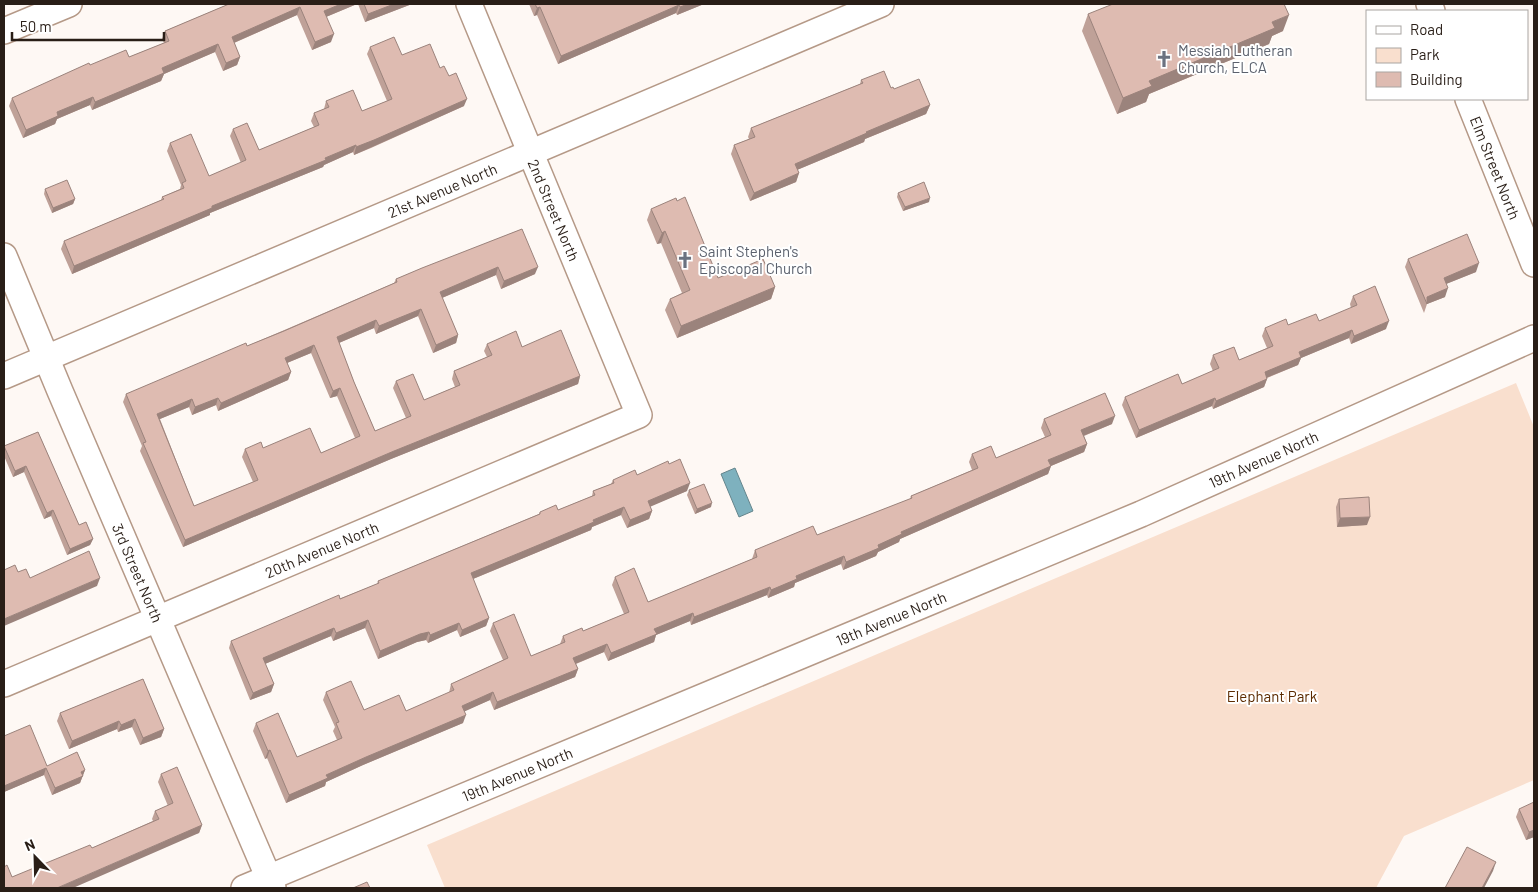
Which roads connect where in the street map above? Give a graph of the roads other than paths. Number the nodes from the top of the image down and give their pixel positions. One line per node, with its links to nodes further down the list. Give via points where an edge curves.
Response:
1 (69, 4): 4 (street)
2 (469, 4): 6 (street, 2nd Street North)
3 (881, 4): 6 (street, 21st Avenue North)
4 (4, 31)
5 (1468, 100): 8 (street, Elm Street North)
6 (530, 153): 10 (street, 21st Avenue North); 12 (street, 2nd Street North)
7 (4, 256): 10 (street, 3rd Street North)
8 (1534, 264)
9 (1534, 338): 15 (street, 19th Avenue North, via 1141,514)
10 (45, 358): 11 (street, 21st Avenue North); 13 (street, 3rd Street North)
11 (4, 376)
12 (639, 415): 13 (street, 20th Avenue North)
13 (157, 619): 14 (street, 20th Avenue North); 15 (street, 3rd Street North)
14 (4, 684)
15 (271, 883): 16 (street, 19th Avenue North)
16 (244, 888)

